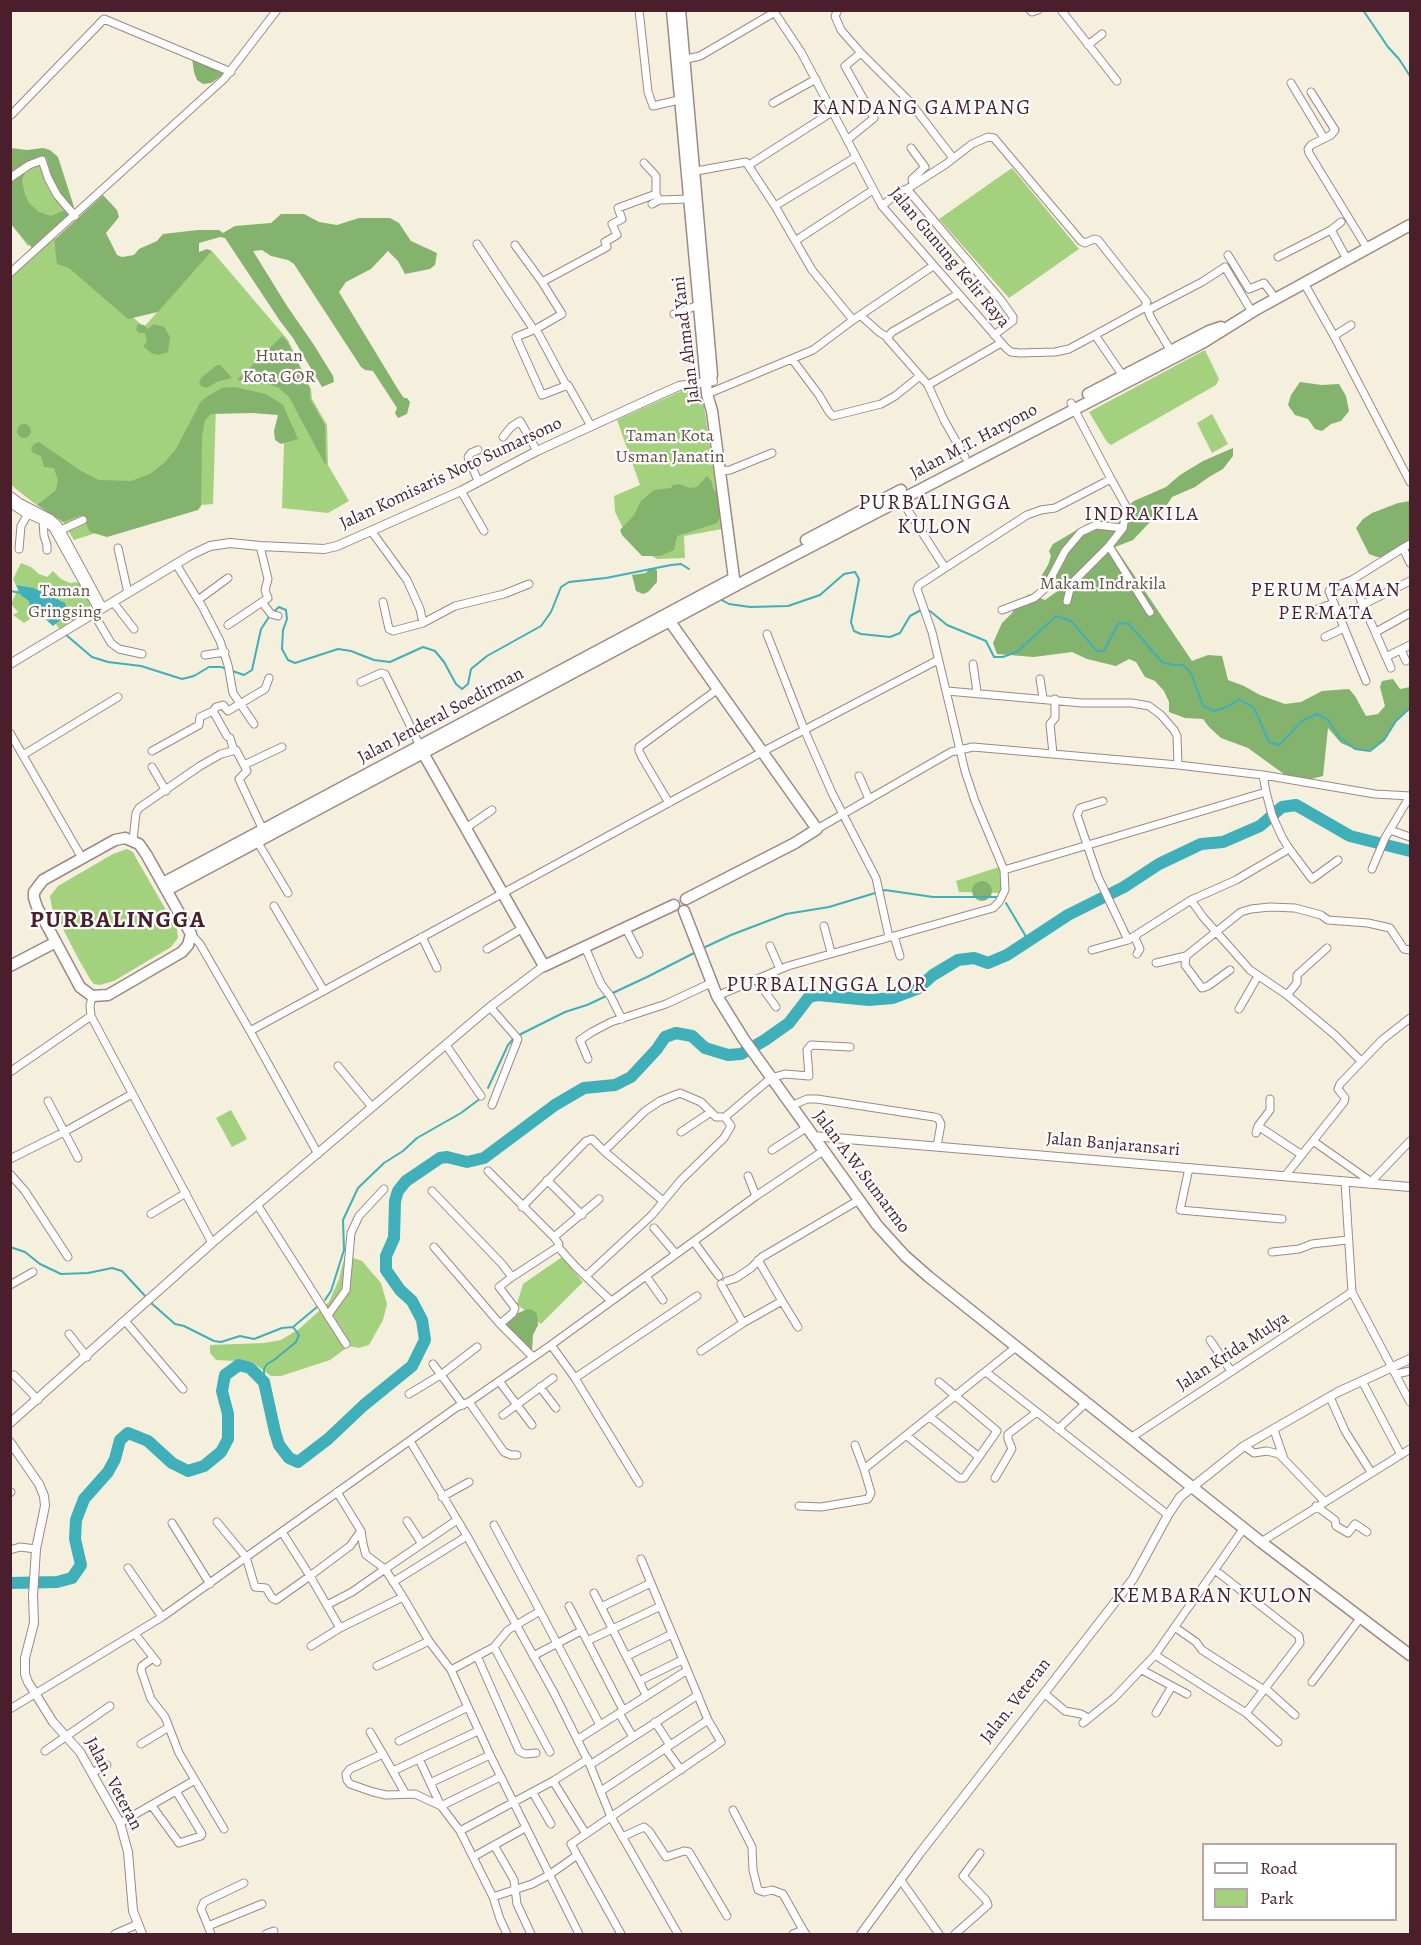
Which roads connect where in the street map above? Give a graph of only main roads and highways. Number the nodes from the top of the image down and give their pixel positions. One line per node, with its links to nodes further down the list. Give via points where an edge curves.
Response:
1 (672, 10): 3 (main road, Jalan Ahmad Yani)
2 (680, 10): 3 (main road, Jalan Ahmad Yani)
3 (681, 61): 4 (main road, Jalan Ahmad Yani)
4 (691, 172): 7 (main road, Jalan Ahmad Yani); 7 (main road, Jalan Ahmad Yani, via 689,199)
5 (1410, 225): 6 (main road, Jalan M.T. Haryono)
6 (1228, 326): 8 (main road, Jalan M.T. Haryono, via 1204,342); 8 (main road, Jalan M.T. Haryono, via 1209,331)
7 (710, 387): 10 (main road, Jalan Ahmad Yani)
8 (1072, 406): 9 (main road, Jalan M.T. Haryono); 9 (main road, Jalan M.T. Haryono, via 965,457)
9 (898, 496): 10 (main road, Jalan M.T. Haryono)
10 (735, 582): 11 (main road, Jalan Jenderal Soedirman)
11 (668, 619): 12 (main road, Jalan Jenderal Soedirman); 14 (main road, via 817,829 686,899 688,906)
12 (422, 750): 13 (main road, Jalan Jenderal Soedirman, via 263,830); 13 (main road, Jalan Jenderal Soedirman, via 257,842); 14 (main road, via 544,966 625,927)
13 (165, 886): 15 (main road, via 133,840 115,840 44,880 34,892 37,907); 15 (main road, via 191,934 188,945 108,995 92,996 80,987)
14 (679, 908): 17 (main road, Jalan A.W.Sumarmo, via 717,996 743,1038 883,1233 905,1256 1261,1542)
15 (56, 942): 16 (main road)
16 (10, 966)
17 (1410, 1654)

